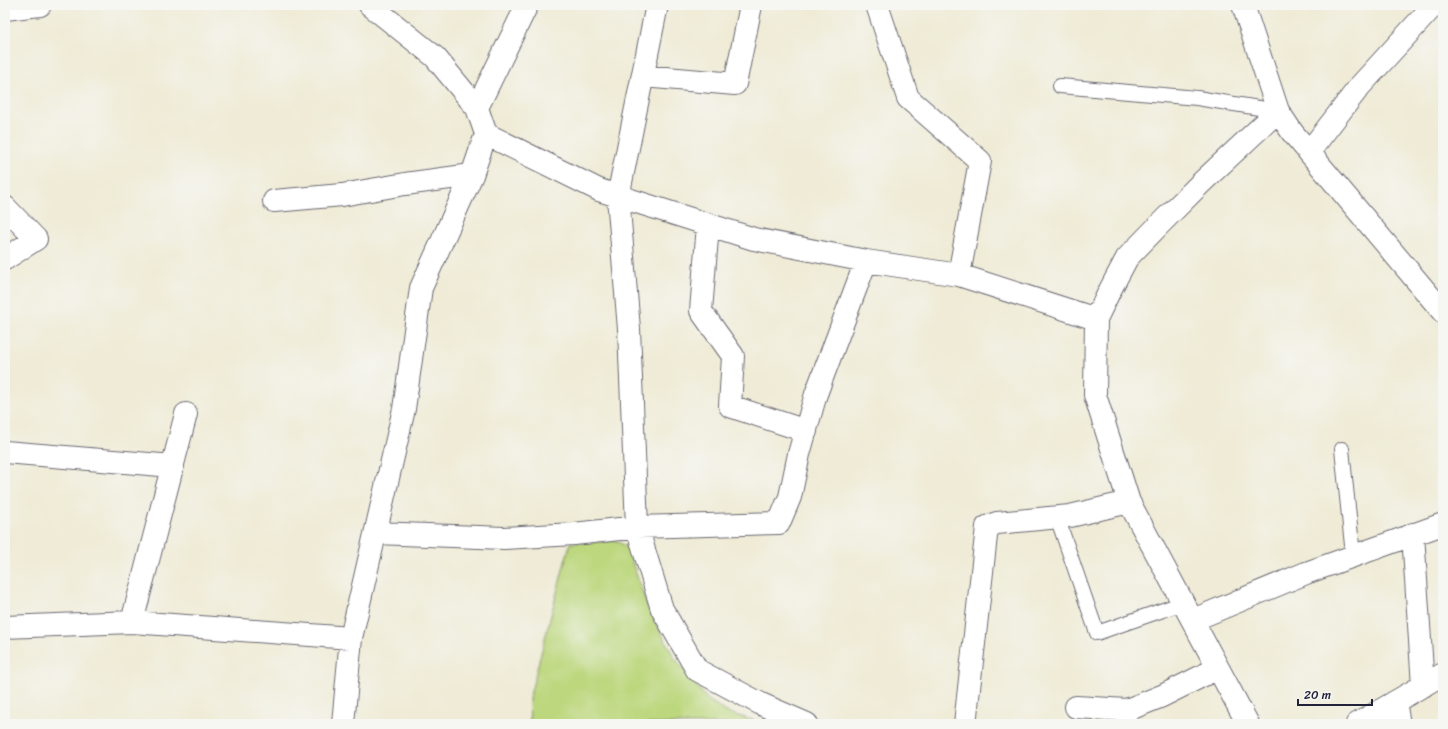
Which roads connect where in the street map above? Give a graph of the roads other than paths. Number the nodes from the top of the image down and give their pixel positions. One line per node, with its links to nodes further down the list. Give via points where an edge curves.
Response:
1 (40, 5): 9 (street)
2 (370, 5): 12 (street, via 435,57)
3 (527, 5): 12 (street)
4 (657, 5): 10 (street)
5 (751, 5): 10 (street, via 735,84)
6 (877, 5): 23 (street, via 908,98 980,161)
7 (1242, 5): 13 (street)
8 (1434, 5): 15 (street, via 1360,86)
9 (5, 9)
10 (643, 76): 17 (street)
11 (1060, 86): 13 (lane, via 1197,98)
12 (477, 108): 14 (street)
13 (1278, 111): 15 (street); 25 (street, via 1201,182 1127,258)
14 (486, 134): 16 (street); 17 (street)
15 (1309, 152): 24 (street)
16 (472, 175): 18 (street, via 342,195); 35 (street, via 421,288 404,409)
17 (618, 197): 20 (street); 34 (street, via 629,329)
18 (274, 201)
19 (5, 207): 21 (street, via 36,239)
20 (708, 225): 22 (street, via 754,239); 27 (street, via 701,311 733,356 730,406)
21 (5, 259)
22 (866, 261): 23 (street); 27 (street, via 816,394)
23 (959, 275): 25 (street)
24 (1443, 312)
25 (1096, 320): 31 (street, via 1095,396)
26 (186, 414): 30 (street)
27 (806, 431): 34 (street, via 790,496 780,523)
28 (1342, 449): 37 (lane)
29 (5, 452): 30 (street)
30 (173, 466): 39 (street)
31 (1129, 502): 32 (street); 38 (street)
32 (1057, 517): 38 (lane, via 1097,633); 49 (street, via 996,523 987,527)
33 (1443, 524): 36 (street)
34 (637, 528): 35 (street, via 504,538); 48 (street, via 662,609 697,670 760,704)
35 (376, 533): 41 (street)
36 (1413, 534): 37 (street); 44 (street)
37 (1353, 555): 38 (street)
38 (1188, 612): 42 (street)
39 (132, 622): 40 (street); 41 (street)
40 (5, 626)
41 (351, 638): 47 (street)
42 (1218, 668): 46 (street, via 1162,696 1126,710); 50 (street)
43 (1443, 674): 44 (street)
44 (1423, 686): 45 (street)
45 (1395, 702): 51 (street); 52 (street)
46 (1076, 707)
47 (343, 724)
48 (806, 724)
49 (965, 724)
50 (1248, 724)
51 (1357, 724)
52 (1399, 724)

